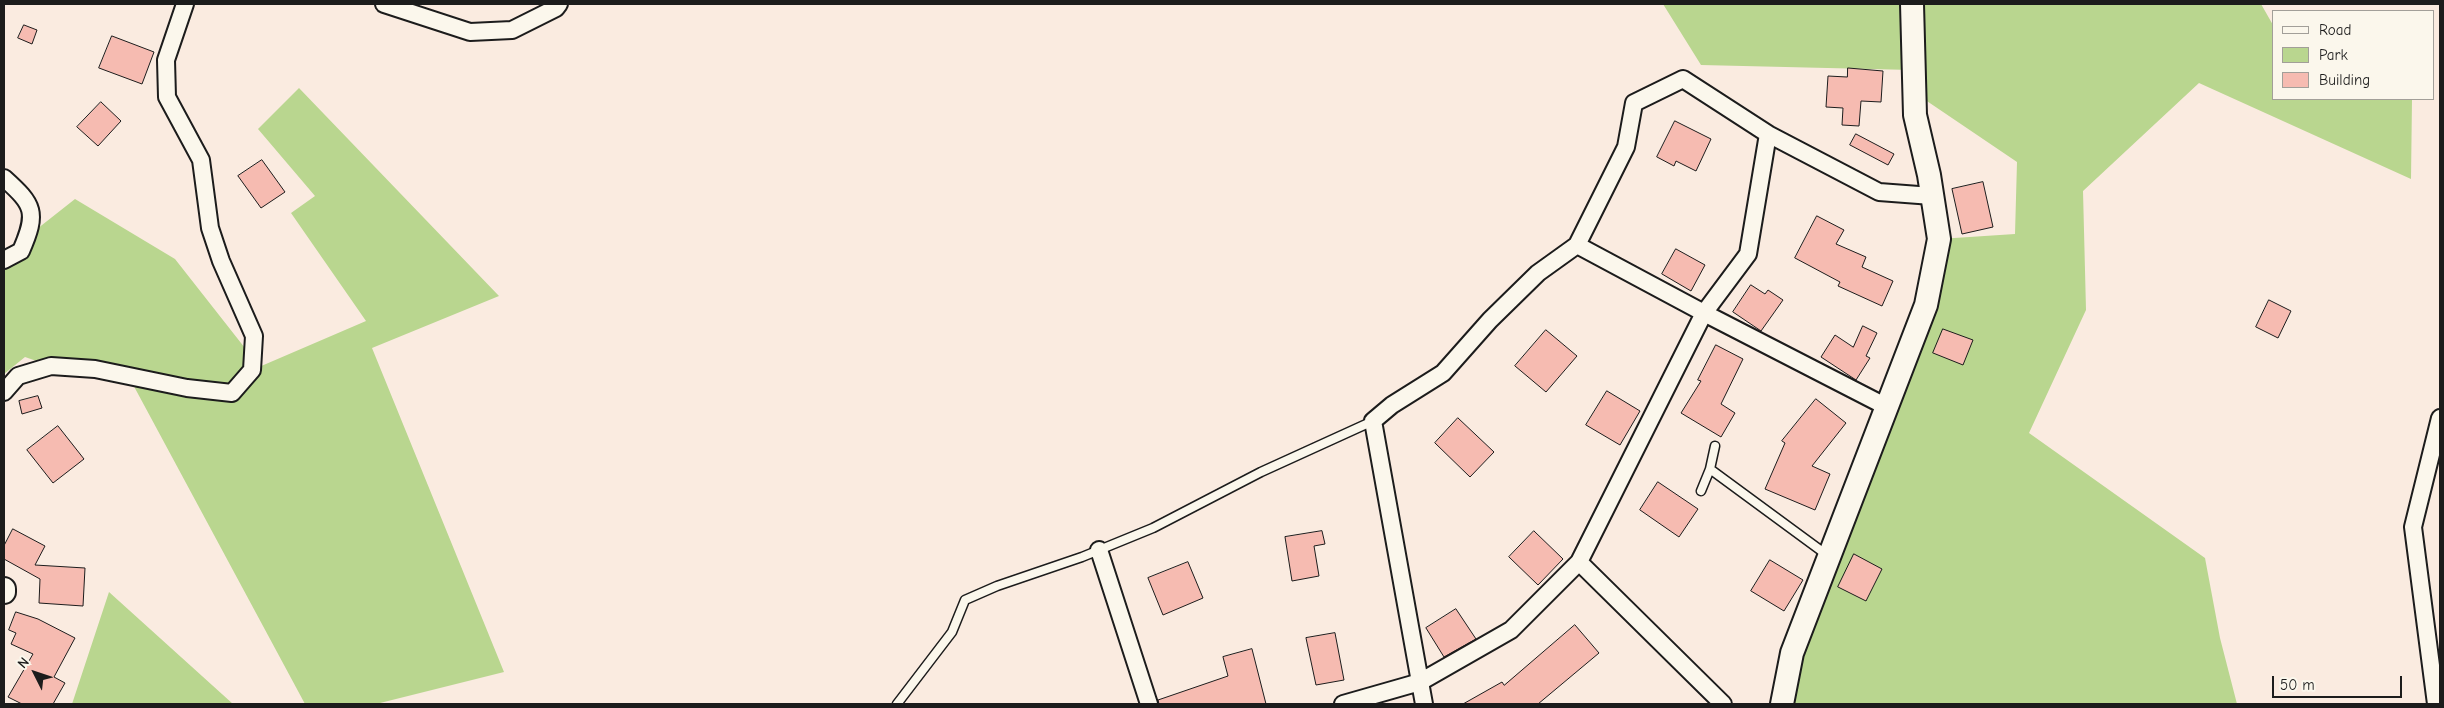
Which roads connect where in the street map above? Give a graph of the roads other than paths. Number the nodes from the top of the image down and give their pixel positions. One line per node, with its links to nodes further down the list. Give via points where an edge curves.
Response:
1 (185, 4): 11 (street, via 166,60 167,96 201,160 210,228 254,336 252,370 232,393 187,388 95,369 51,366 18,376)
2 (384, 4): 3 (street, via 470,32 512,30)
3 (559, 4)
4 (1912, 4): 7 (street, via 1915,115)
5 (1768, 134): 7 (street, via 1879,192); 8 (street, via 1683,79 1634,103 1626,147); 10 (street, via 1748,254)
6 (4, 178): 9 (street, via 27,199 32,216 21,251)
7 (1932, 196): 12 (street, via 1939,239 1926,305)
8 (1577, 245): 10 (street); 14 (street, via 1538,273 1443,373)
9 (4, 260)
10 (1704, 313): 12 (street); 20 (street)
11 (4, 392)
12 (1887, 406): 19 (street)
13 (2440, 418): 28 (street, via 2413,527)
14 (1373, 421): 18 (lane, via 1261,472 1153,528); 21 (street)
15 (1715, 446): 16 (lane)
16 (1710, 469): 17 (lane); 19 (lane)
17 (1701, 491)
18 (1099, 550): 22 (lane, via 965,600 952,632); 23 (street)
19 (1829, 556): 27 (street, via 1792,653)
20 (1579, 562): 21 (street, via 1511,630); 26 (street)
21 (1420, 682): 24 (street); 25 (street)
22 (897, 704)
23 (1149, 704)
24 (1343, 704)
25 (1424, 704)
26 (1723, 704)
27 (1782, 704)
28 (2436, 704)

